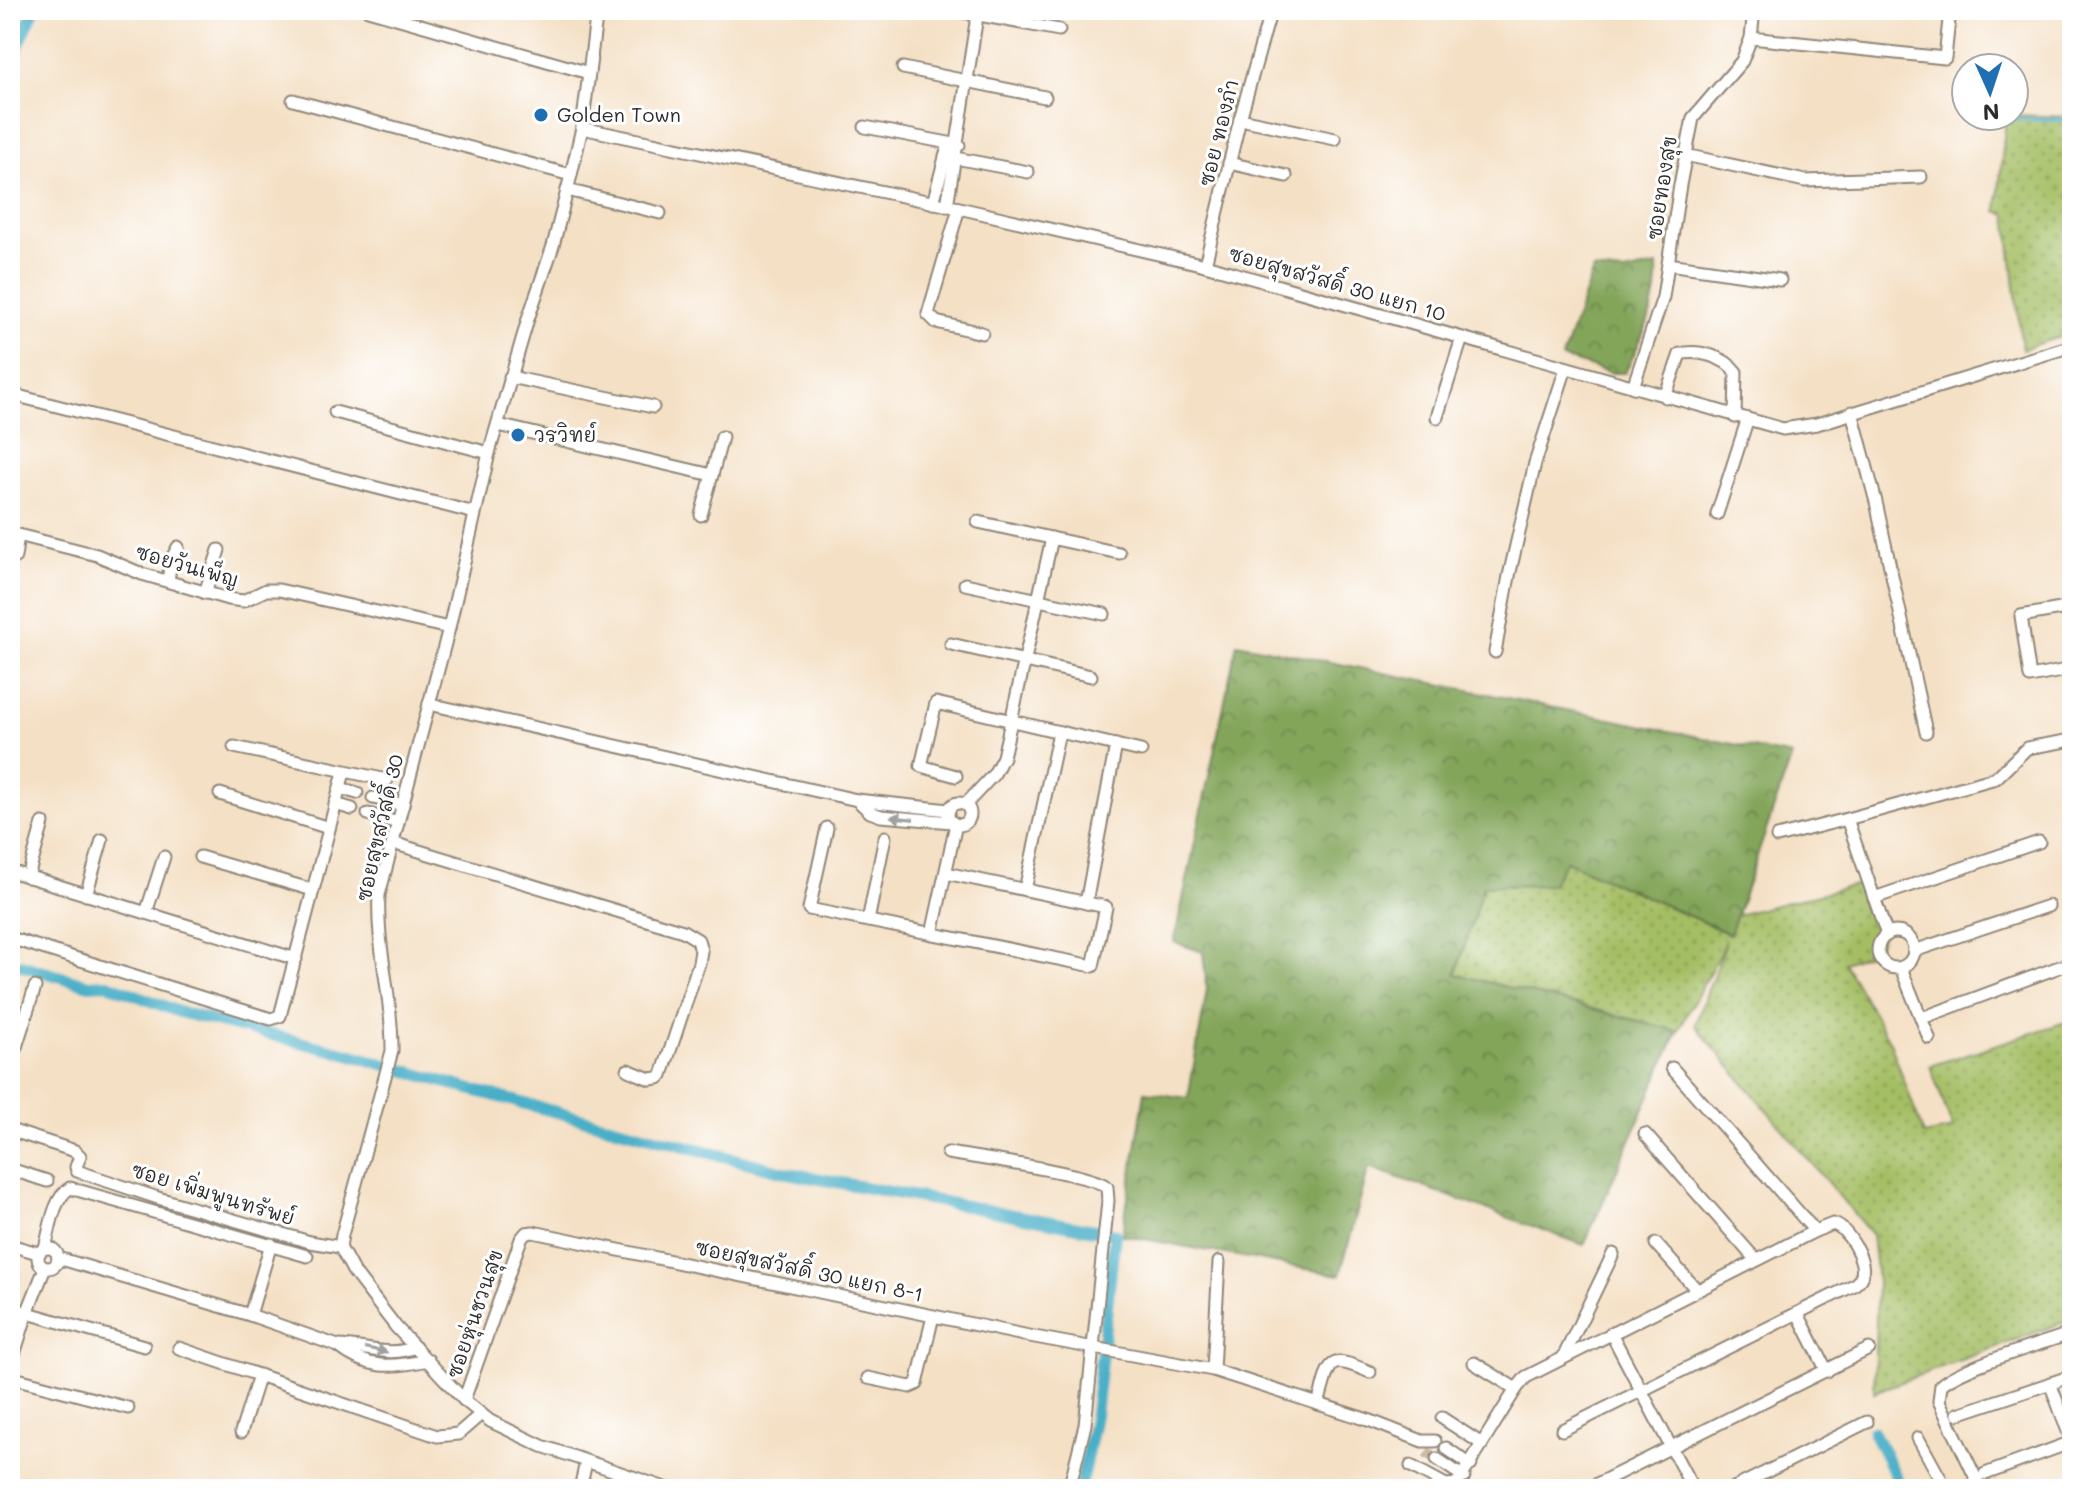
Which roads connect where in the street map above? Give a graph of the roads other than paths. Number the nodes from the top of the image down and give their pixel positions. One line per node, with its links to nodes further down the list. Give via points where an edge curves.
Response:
1 (368, 10): 11 (street)
2 (597, 10): 11 (street, ซอยสุขสวัสดิ์ 30)
3 (952, 10): 7 (street)
4 (1271, 10): 15 (street, ซอย ทองภํา)
5 (1754, 10): 9 (street, ซอยทองสุข)
6 (1950, 10): 9 (street, via 1945,58)
7 (978, 12): 8 (street); 12 (street)
8 (1059, 30)
9 (1751, 38): 20 (street, ซอยทองสุข, via 1742,61 1693,118)
10 (903, 68): 12 (street)
11 (589, 73): 17 (street, ซอยสุขสวัสดิ์ 30)
12 (967, 81): 13 (street); 19 (street)
13 (1045, 97)
14 (293, 100): 24 (street)
15 (1240, 119): 18 (street); 22 (street, ซอย ทองภํา)
16 (865, 127): 19 (street)
17 (582, 128): 24 (street, ซอยสุขสวัสดิ์ 30); 28 (street, ซอยสุขสวัสดิ์ 30 แยก 10)
18 (1335, 139)
19 (955, 140): 21 (street)
20 (1685, 155): 26 (street, via 1805,181); 31 (street, ซอยทองสุข)
21 (951, 157): 23 (street); 28 (street); 29 (street)
22 (1229, 163): 25 (street); 32 (street, ซอย ทองภํา)
23 (1028, 172)
24 (571, 175): 27 (street, ซอยสุขสวัสดิ์ 30)
25 (1286, 176)
26 (1921, 177)
27 (567, 190): 30 (street); 38 (street, ซอยสุขสวัสดิ์ 30)
28 (933, 203): 29 (street, ซอยสุขสวัสดิ์ 30 แยก 10)
29 (953, 207): 32 (street, ซอยสุขสวัสดิ์ 30 แยก 10); 34 (street, via 928,314 936,322)
30 (660, 213)
31 (1668, 264): 33 (street); 39 (street, ซอยทองสุข, via 1655,325)
32 (1205, 265): 35 (street, ซอยสุขสวัสดิ์ 30 แยก 10)
33 (1780, 280)
34 (982, 333)
35 (1462, 338): 37 (street, ซอยสุขสวัสดิ์ 30 แยก 10); 45 (street)
36 (2072, 346): 44 (street, ซอยสุขสวัสดิ์ 30 แยก 10)
37 (1566, 368): 39 (street, ซอยสุขสวัสดิ์ 30 แยก 10); 69 (street, via 1535,463)
38 (510, 377): 42 (street); 47 (street, ซอยสุขสวัสดิ์ 30)
39 (1633, 387): 41 (street, ซอยสุขสวัสดิ์ 30 แยก 10)
40 (10, 394): 51 (street)
41 (1665, 397): 46 (street, ซอยสุขสวัสดิ์ 30 แยก 10); 46 (street, via 1680,354 1712,356 1736,372)
42 (653, 407)
43 (335, 412): 49 (street)
44 (1852, 412): 46 (street, ซอยสุขสวัสดิ์ 30 แยก 10, via 1797,429); 76 (street)
45 (1437, 417)
46 (1741, 419): 52 (street)
47 (498, 425): 49 (street, ซอยสุขสวัสดิ์ 30); 50 (street)
48 (722, 437): 50 (street)
49 (489, 453): 51 (street, ซอยสุขสวัสดิ์ 30)
50 (712, 475): 53 (street)
51 (475, 513): 67 (street, ซอยสุขสวัสดิ์ 30)
52 (1717, 514)
53 (701, 515)
54 (978, 522): 56 (street)
55 (14, 534): 60 (street); 61 (street, ซอยวันเพ็ญ, via 97,555)
56 (1052, 538): 59 (street); 64 (street)
57 (178, 547): 61 (street)
58 (219, 550): 63 (street)
59 (1119, 553)
60 (15, 557)
61 (168, 581): 63 (street, ซอยวันเพ็ญ)
62 (965, 584): 64 (street)
63 (205, 593): 67 (street, ซอยวันเพ็ญ, via 243,601 279,590)
64 (1038, 600): 66 (street); 70 (street)
65 (2072, 607): 71 (street, via 2021,616 2030,677)
66 (1104, 614)
67 (449, 628): 73 (street, ซอยสุขสวัสดิ์ 30)
68 (951, 644): 70 (street)
69 (1495, 652)
70 (1025, 661): 72 (street); 74 (street)
71 (2072, 669)
72 (1091, 676)
73 (429, 704): 89 (street, ซอยสุขสวัสดิ์ 30); 93 (street, via 857,800 881,816)
74 (1012, 720): 75 (street); 82 (street, via 936,703 921,766); 90 (street, via 999,767)
75 (1059, 732): 78 (street); 110 (street)
76 (1926, 732)
77 (2072, 740): 94 (street, via 2027,748 1996,778)
78 (1116, 745): 80 (street); 113 (street)
79 (234, 747): 81 (street)
80 (1141, 751)
81 (344, 772): 83 (street); 84 (street)
82 (956, 776)
83 (387, 780)
84 (340, 788): 85 (street); 88 (street)
85 (357, 793)
86 (220, 794): 97 (street)
87 (373, 798): 89 (street)
88 (335, 804): 91 (street); 97 (street)
89 (403, 805): 96 (street, ซอยสุขสวัสดิ์ 30)
90 (965, 805): 93 (street, via 956,804); 93 (street, via 970,817 964,824)
91 (352, 809)
92 (368, 814): 96 (street)
93 (952, 819): 107 (street)
94 (1847, 819): 100 (street); 112 (street)
95 (43, 823): 108 (street)
96 (398, 823): 103 (street, ซอยสุขสวัสดิ์ 30)
97 (329, 828): 109 (street)
98 (827, 828): 116 (street, via 809,909)
99 (885, 837): 116 (street)
100 (1777, 837)
101 (102, 840): 111 (street)
102 (2039, 842): 112 (street)
103 (393, 843): 130 (street, via 683,931 698,940 699,963 662,1075 650,1079); 141 (street, ซอยสุขสวัสดิ์ 30, via 378,908 392,1051)
104 (164, 857): 115 (street)
105 (200, 857): 109 (street)
106 (10, 871): 108 (street)
107 (946, 873): 110 (street); 117 (street)
108 (28, 877): 111 (street)
109 (313, 890): 121 (street)
110 (1025, 890): 113 (street)
111 (86, 895): 115 (street)
112 (1874, 898): 118 (street)
113 (1086, 903): 117 (street, via 1106,907 1093,966)
114 (2048, 906): 120 (street)
115 (146, 913): 121 (street)
116 (868, 921): 117 (street)
117 (932, 934)
118 (1887, 935): 120 (street, via 1908,937); 123 (street, via 1879,955 1890,967)
119 (10, 938): 121 (street, via 271,1019 280,1016)
120 (1914, 951): 123 (street)
121 (296, 959)
122 (2062, 966): 125 (street)
123 (1901, 968): 125 (street)
124 (35, 987): 127 (street)
125 (1922, 1018): 126 (street)
126 (1929, 1038)
127 (12, 1052): 128 (street)
128 (10, 1066)
129 (1672, 1068): 136 (street)
130 (628, 1070)
131 (10, 1130): 141 (street, ซอย เพิ่มพูนทรัพย์, via 75,1151 80,1156 77,1171)
132 (1645, 1134): 146 (street)
133 (948, 1153): 162 (street, via 1104,1184 1109,1195)
134 (10, 1169): 135 (street)
135 (47, 1181)
136 (1815, 1231): 146 (street); 152 (street, via 1833,1224 1844,1229 1863,1272 1854,1285)
137 (521, 1239): 154 (street, ซอยสุขสวัสดิ์ 30 แยก 8-1, via 533,1232); 177 (street, ซอยหุ่นชวนสุข)
138 (271, 1244): 142 (street, via 70,1188 59,1200); 144 (street); 153 (street)
139 (1656, 1244): 149 (street)
140 (10, 1245): 142 (street)
141 (340, 1247): 159 (street)
142 (42, 1251): 145 (street, via 54,1250); 148 (street, via 38,1262)
143 (1613, 1254): 163 (street)
144 (307, 1256)
145 (58, 1258): 148 (street); 153 (street)
146 (1755, 1259): 149 (street)
147 (1219, 1262): 167 (street)
148 (45, 1268): 151 (street)
149 (1696, 1289): 155 (street)
150 (10, 1308): 151 (street)
151 (27, 1313): 157 (street); 166 (street)
152 (1798, 1314): 168 (street); 176 (street)
153 (250, 1315): 158 (street)
154 (933, 1316): 162 (street, ซอยสุขสวัสดิ์ 30 แยก 8-1); 173 (street, via 917,1384)
155 (1611, 1333): 163 (street); 176 (street)
156 (2072, 1333): 205 (street, via 1941,1385 1939,1401)
157 (144, 1346)
158 (338, 1346): 159 (street, one-way to 159, via 394,1353); 164 (street, via 354,1359 382,1366)
159 (415, 1347): 164 (street)
160 (179, 1348): 170 (street)
161 (1869, 1349): 168 (street)
162 (1101, 1350): 167 (street, ซอยสุขสวัสดิ์ 30 แยก 8-1); 201 (street)
163 (1563, 1358): 175 (street, via 1526,1377)
164 (428, 1360): 177 (street)
165 (1474, 1363): 175 (street)
166 (10, 1367)
167 (1213, 1370): 178 (street, ซอยสุขสวัสดิ์ 30 แยก 8-1)
168 (1827, 1371): 191 (street)
169 (1370, 1372): 178 (street, via 1335,1361)
170 (259, 1375): 180 (street, via 437,1436 458,1434); 185 (street)
171 (2072, 1376): 174 (street)
172 (10, 1377): 179 (street)
173 (868, 1378)
174 (2050, 1383): 181 (street); 188 (street)
175 (1516, 1389): 189 (street)
176 (1641, 1392): 184 (street); 191 (street)
177 (464, 1400): 180 (street)
178 (1318, 1404): 192 (street, ซอยสุขสวัสดิ์ 30 แยก 8-1)
179 (128, 1408)
180 (481, 1414): 193 (street, via 515,1434)
181 (1958, 1414)
182 (1442, 1418): 189 (street)
183 (1867, 1422): 203 (street)
184 (1562, 1430)
185 (241, 1432)
186 (1918, 1438): 204 (street)
187 (1435, 1441): 192 (street)
188 (2072, 1442): 196 (street)
189 (1482, 1444): 194 (street)
190 (1446, 1448): 194 (street)
191 (1670, 1449): 198 (street); 202 (street)
192 (1428, 1451): 197 (street)
193 (586, 1462): 199 (street); 200 (street)
194 (1471, 1465): 197 (street)
195 (1411, 1466): 197 (street, via 1446,1485)
196 (1985, 1474)
197 (1464, 1477)
198 (1593, 1486)
199 (580, 1489)
200 (668, 1489)
201 (1069, 1489)
202 (1693, 1489)
203 (1732, 1489)
204 (1946, 1489)
205 (1981, 1489)

